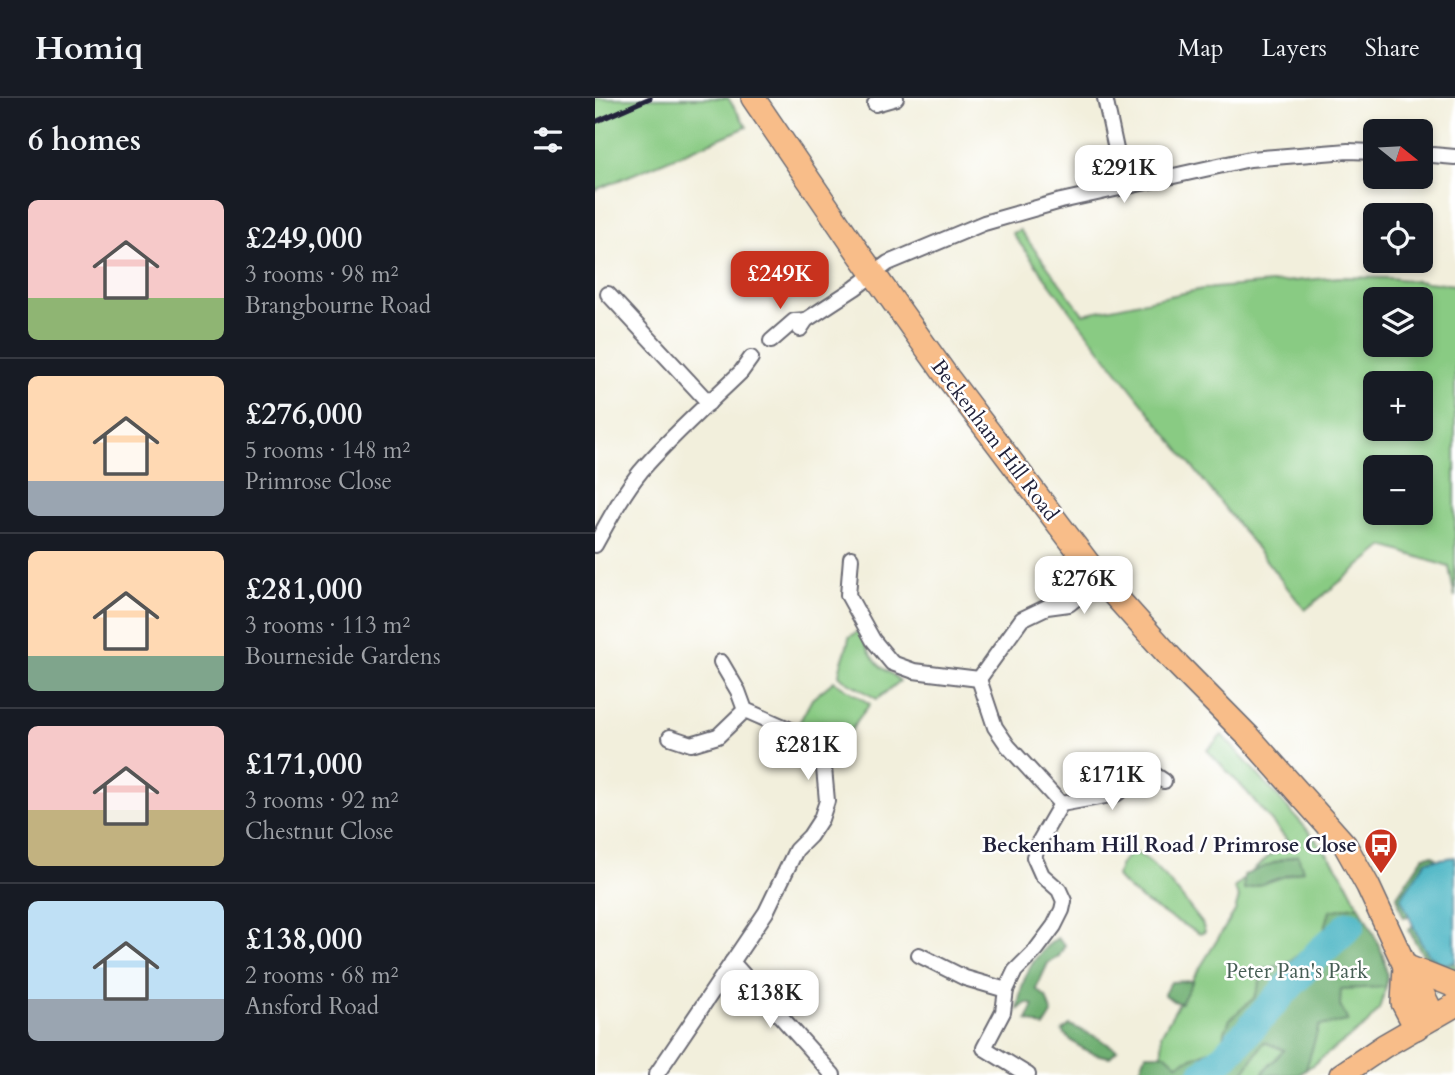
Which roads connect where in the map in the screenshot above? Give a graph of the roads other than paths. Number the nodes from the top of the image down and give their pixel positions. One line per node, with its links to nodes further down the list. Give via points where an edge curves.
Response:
1 (753, 98): 9 (main road, Beckenham Hill Road)
2 (896, 98): 4 (street)
3 (1105, 98): 8 (street)
4 (876, 104)
5 (1363, 152): 8 (street, via 1250,159)
6 (1433, 155): 7 (street)
7 (1455, 157)
8 (1124, 187): 9 (street, via 983,223 887,263)
9 (874, 273): 11 (street, via 803,324 794,321); 16 (main road, Beckenham Hill Road)
10 (608, 294): 13 (street)
11 (771, 341)
12 (755, 361): 13 (street)
13 (709, 403): 14 (street, via 639,473)
14 (595, 545)
15 (851, 558): 18 (street, via 848,595 892,663 914,671)
16 (1100, 579): 18 (street, via 1069,604 1047,607 1022,619); 25 (main road, Beckenham Hill Road, via 1345,845)
17 (721, 662): 19 (street)
18 (979, 680): 22 (street, via 995,727)
19 (745, 710): 20 (street, via 718,736 691,744); 24 (street, via 807,742 824,768 827,801 821,819 796,849 765,912)
20 (670, 737)
21 (1164, 781): 22 (street, via 1155,775 1135,780 1116,794)
22 (1061, 804): 27 (street, via 1034,857 1042,875 1059,890 1062,910 1036,950 1015,971)
23 (919, 955): 27 (street, via 965,978)
24 (732, 962): 30 (street); 31 (street)
25 (1405, 966): 26 (main road); 29 (main road, Beckenham Hill Road, via 1403,1003)
26 (1455, 986)
27 (1006, 990): 32 (street, via 1003,1012 984,1048)
28 (1455, 1005): 29 (main road)
29 (1425, 1023): 33 (main road)
30 (656, 1075)
31 (833, 1075)
32 (1028, 1075)
33 (1341, 1075)

